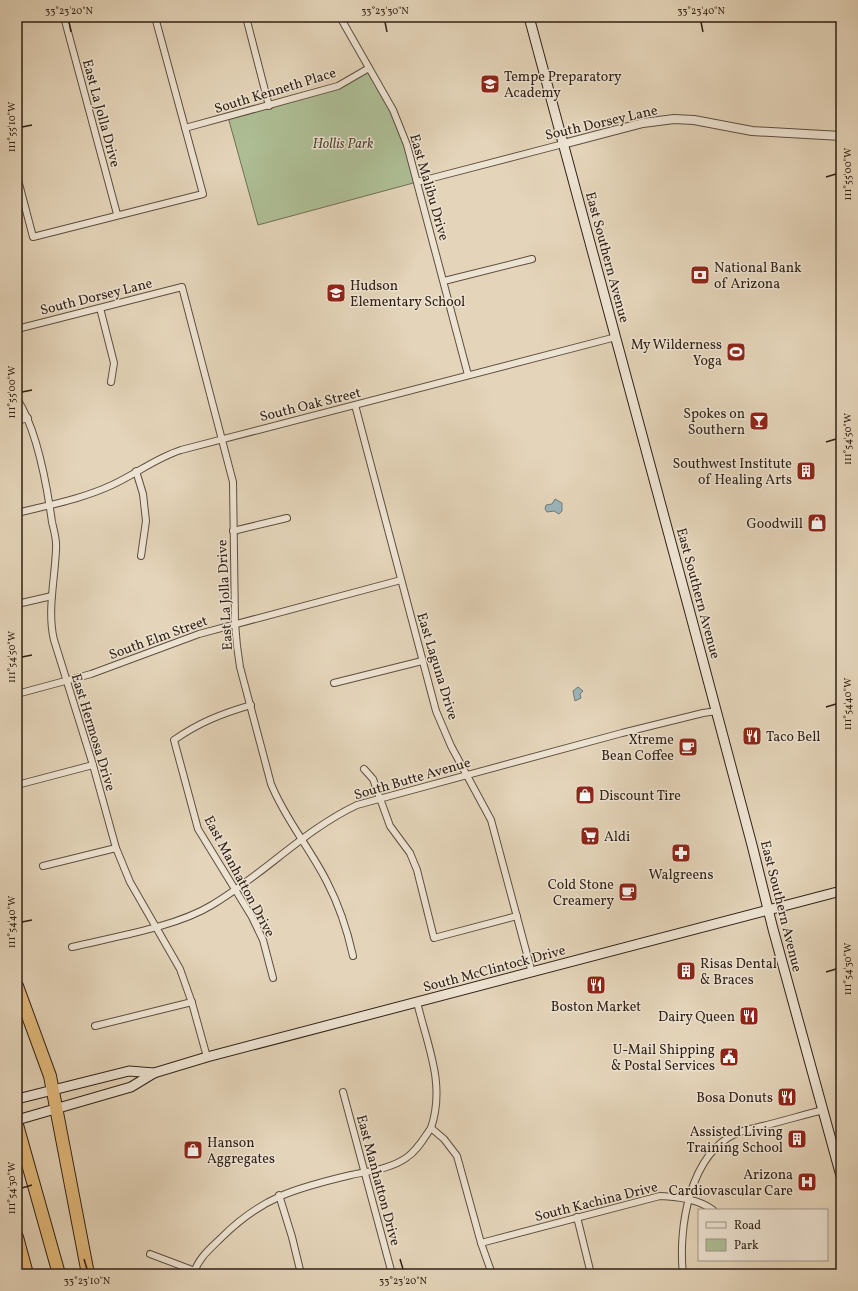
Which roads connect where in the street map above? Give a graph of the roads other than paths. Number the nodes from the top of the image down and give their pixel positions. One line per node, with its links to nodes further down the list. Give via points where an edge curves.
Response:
1 (64, 17): 13 (street, East La Jolla Drive)
2 (155, 17): 8 (street)
3 (246, 17): 7 (street)
4 (340, 17): 6 (street, East Malibu Drive)
5 (529, 17): 10 (main road, East Southern Avenue)
6 (369, 68): 7 (street, South Kenneth Place, via 338,86); 12 (street, East Malibu Drive, via 393,110 407,145)
7 (269, 106): 8 (street, South Kenneth Place)
8 (185, 128): 13 (street, via 203,194)
9 (841, 136): 10 (street, South Dorsey Lane, via 752,131 674,119 643,123)
10 (563, 144): 12 (street, South Dorsey Lane); 19 (main road, East Southern Avenue)
11 (17, 176): 13 (street, via 34,237)
12 (417, 182): 15 (street, East Malibu Drive)
13 (117, 214)
14 (532, 259): 15 (street)
15 (444, 281): 20 (street, East Malibu Drive)
16 (182, 287): 17 (street, South Dorsey Lane); 26 (street, East La Jolla Drive)
17 (100, 308): 18 (street, South Dorsey Lane); 21 (street, via 114,364)
18 (17, 329)
19 (616, 337): 20 (street, South Oak Street); 42 (main road, East Southern Avenue)
20 (468, 375): 23 (street, South Oak Street)
21 (111, 382)
22 (17, 399): 24 (street, East Hermosa Drive)
23 (355, 405): 26 (street, South Oak Street); 33 (street, East Laguna Drive)
24 (28, 418): 25 (street); 28 (street, East Hermosa Drive)
25 (17, 421)
26 (222, 439): 27 (street, South Oak Street, via 162,456); 31 (street, East La Jolla Drive, via 233,482)
27 (136, 471): 28 (street, South Oak Street, via 101,490); 32 (street, via 143,494 146,521)
28 (50, 505): 29 (street, South Oak Street); 34 (street, East Hermosa Drive, via 56,547)
29 (17, 513)
30 (287, 518): 31 (street)
31 (233, 531): 36 (street, East La Jolla Drive)
32 (141, 556)
33 (400, 580): 36 (street, South Elm Street); 37 (street, East Laguna Drive)
34 (52, 596): 35 (street); 38 (street, East Hermosa Drive, via 50,625)
35 (17, 604)
36 (235, 624): 38 (street, South Elm Street, via 199,634); 41 (street, East La Jolla Drive, via 240,668)
37 (422, 661): 39 (street); 45 (street, East Laguna Drive, via 436,711)
38 (66, 682): 40 (street, South Elm Street); 43 (street, East Hermosa Drive)
39 (334, 683)
40 (17, 694)
41 (251, 705): 48 (street, East La Jolla Drive, via 271,784 277,800); 51 (street, East Manhatton Drive, via 217,715 194,726 174,740 198,829)
42 (717, 711): 45 (street, South Butte Avenue); 53 (main road, East Southern Avenue)
43 (93, 765): 46 (street); 49 (street, East Hermosa Drive)
44 (364, 769): 47 (street, via 373,779)
45 (467, 774): 47 (street, South Butte Avenue); 54 (street, East Laguna Drive, via 491,820)
46 (17, 785)
47 (378, 798): 48 (street, South Butte Avenue, via 338,814); 54 (street, via 390,826 410,853 417,870 434,938)
48 (301, 839): 51 (street, South Butte Avenue); 57 (street, East La Jolla Drive, via 327,881 344,917)
49 (116, 848): 50 (street); 55 (street, East Hermosa Drive, via 130,882)
50 (43, 866)
51 (235, 890): 55 (street, South Butte Avenue, via 212,906 189,917); 59 (street, East Manhatton Drive, via 263,940)
52 (841, 891): 53 (main road, South McClintock Drive)
53 (768, 911): 58 (main road, South McClintock Drive); 70 (main road, East Southern Avenue)
54 (517, 916): 58 (street, East Laguna Drive)
55 (156, 926): 56 (street, South Butte Avenue); 61 (street, East Hermosa Drive, via 180,969)
56 (72, 947)
57 (353, 956)
58 (532, 973): 62 (main road, South McClintock Drive)
59 (273, 978)
60 (17, 986): 66 (highway)
61 (192, 1002): 63 (street); 64 (street, East Hermosa Drive)
62 (417, 1002): 64 (main road, South McClintock Drive); 73 (street, via 437,1079 437,1104)
63 (95, 1026)
64 (207, 1057): 65 (main road, South McClintock Drive)
65 (154, 1073): 66 (main road, South McClintock Drive, via 129,1071); 69 (main road, South McClintock Drive, via 131,1087)
66 (53, 1090): 68 (main road, South McClintock Drive); 69 (highway)
67 (342, 1092): 75 (street, East Manhatton Drive)
68 (17, 1099)
69 (57, 1109): 71 (main road, South McClintock Drive); 87 (highway)
70 (823, 1110): 74 (main road, East Southern Avenue); 78 (street, via 737,1133 723,1141 708,1155)
71 (17, 1120)
72 (17, 1125): 86 (highway)
73 (431, 1128): 75 (street, via 414,1152 405,1159 393,1165); 82 (street, via 444,1139 457,1156)
74 (837, 1147): 76 (main road, East Southern Avenue)
75 (364, 1172): 77 (street); 89 (street, East Manhatton Drive)
76 (841, 1176)
77 (279, 1195): 84 (street, via 256,1208 231,1228 205,1254); 88 (street)
78 (688, 1199): 79 (street); 80 (street, South Kachina Drive, via 660,1196); 92 (street, via 681,1258)
79 (712, 1209)
80 (577, 1217): 82 (street, South Kachina Drive); 91 (street)
81 (17, 1237): 85 (highway)
82 (481, 1243): 90 (street)
83 (150, 1254): 84 (street)
84 (194, 1272)
85 (27, 1274)
86 (59, 1274)
87 (88, 1274)
88 (301, 1274)
89 (392, 1274)
90 (492, 1274)
91 (591, 1274)
92 (683, 1274)

